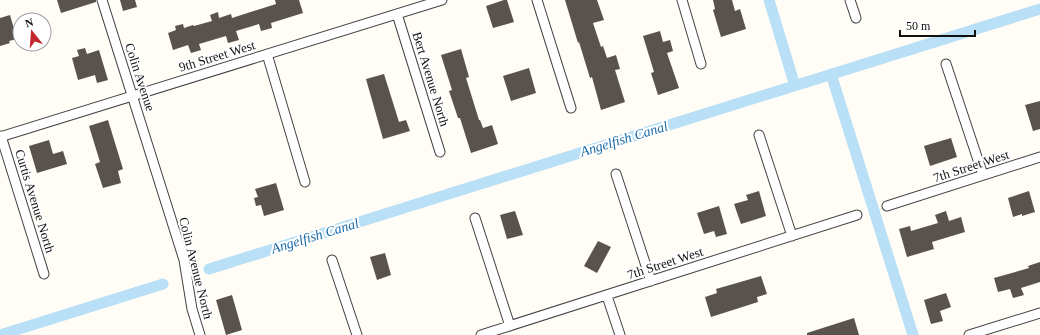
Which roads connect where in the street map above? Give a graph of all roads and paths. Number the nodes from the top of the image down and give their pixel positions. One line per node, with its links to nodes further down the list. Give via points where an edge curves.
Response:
1 (102, 0): 11 (street, Colin Avenue)
2 (537, 0): 12 (street)
3 (682, 0): 9 (street)
4 (850, 0): 7 (street)
5 (437, 1): 6 (street, 9th Street West)
6 (397, 14): 8 (street, 9th Street West); 15 (street, Bert Avenue North)
7 (856, 18)
8 (267, 54): 11 (street, 9th Street West); 20 (street)
9 (701, 64)
10 (946, 64): 19 (street)
11 (132, 96): 14 (street, 9th Street West); 17 (street, Colin Avenue)
12 (571, 108)
13 (759, 135): 24 (street)
14 (1, 137): 26 (street, Curtis Avenue North)
15 (440, 152)
16 (1040, 157): 19 (street, 7th Street West)
17 (153, 161): 31 (street, Colin Avenue North, via 184,260 192,309)
18 (616, 174): 27 (street)
19 (983, 175): 21 (street, 7th Street West)
20 (305, 182)
21 (887, 206)
22 (857, 215): 24 (street, 7th Street West)
23 (475, 218): 30 (street)
24 (792, 236): 27 (street, 7th Street West)
25 (332, 260): 32 (street)
26 (44, 274)
27 (651, 281): 28 (street, 7th Street West)
28 (607, 296): 30 (street, 7th Street West); 34 (street)
29 (1040, 312): 35 (street)
30 (510, 326): 33 (street, 7th Street West)
31 (200, 335)
32 (357, 335)
33 (481, 335)
34 (620, 335)
35 (969, 335)

